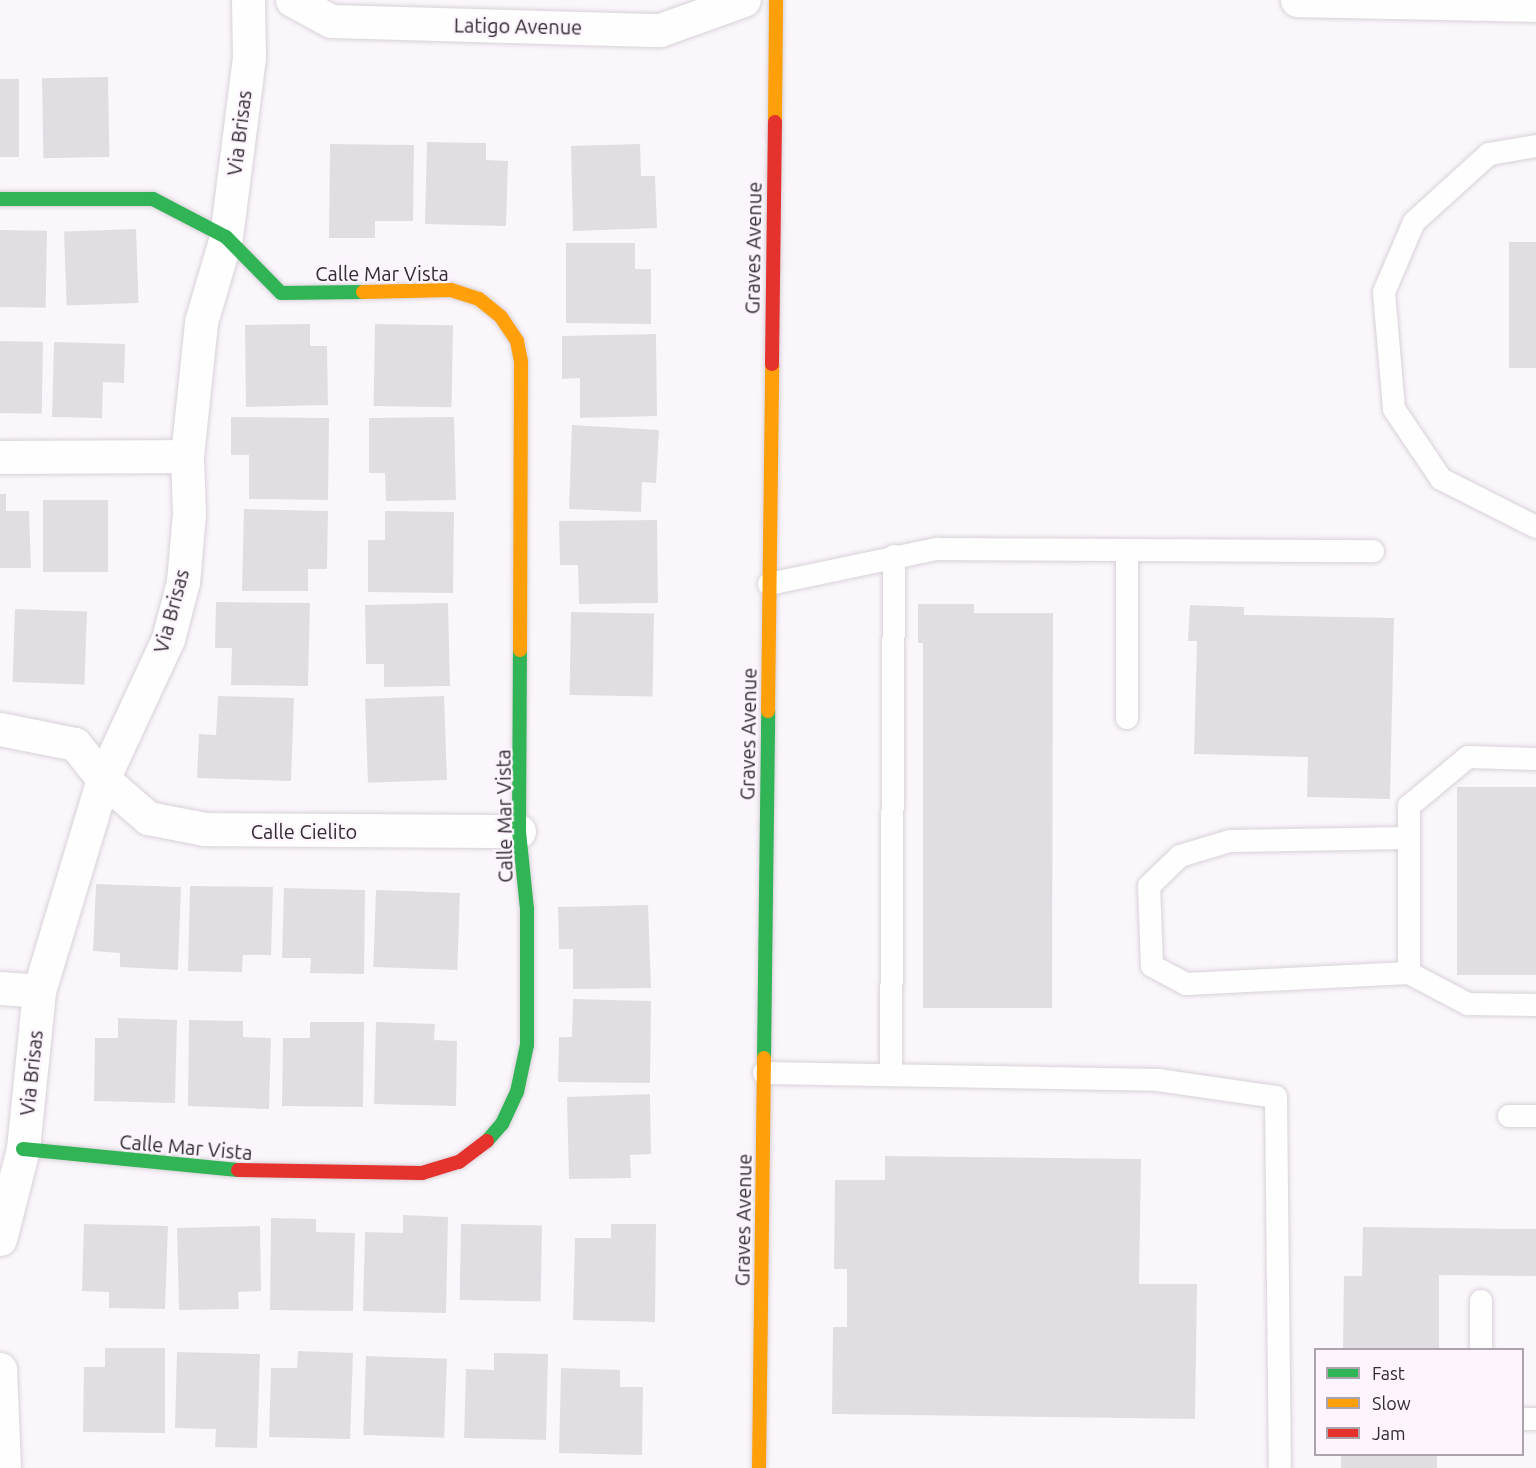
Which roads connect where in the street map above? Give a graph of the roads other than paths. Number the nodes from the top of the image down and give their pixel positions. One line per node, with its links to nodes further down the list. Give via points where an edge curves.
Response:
1 (248, 0): 9 (street, Via Brisas, via 249,57)
2 (292, 0): 3 (street, Latigo Avenue, via 331,21 660,30)
3 (744, 0)
4 (776, 0): 16 (street, Graves Avenue)
5 (1298, 0): 6 (street)
6 (1525, 3)
7 (1536, 146): 12 (lane, via 1489,154 1414,222 1384,292 1394,409 1441,479)
8 (0, 199): 9 (street, Calle Mar Vista, via 153,199)
9 (226, 237): 10 (street, Via Brisas, via 201,322); 21 (street, Calle Mar Vista, via 281,293 452,290 479,299 501,317 517,341 521,360)
10 (187, 456): 11 (street); 20 (street, Via Brisas, via 189,514 183,582 171,627)
11 (0, 457)
12 (1536, 527)
13 (1128, 550): 14 (lane); 15 (lane, via 937,549); 17 (lane)
14 (1372, 551)
15 (894, 556): 16 (lane); 28 (lane)
16 (769, 584): 27 (street, Graves Avenue)
17 (1127, 718)
18 (0, 729): 20 (street, Calle Cielito, via 75,744)
19 (1536, 759): 22 (lane, via 1468,757 1410,806)
20 (103, 779): 21 (street, Calle Cielito, via 148,818 205,829); 25 (street, Via Brisas)
21 (519, 831): 31 (street, Calle Mar Vista, via 526,909 527,1045 517,1092 502,1124 483,1146 459,1162 422,1173 277,1173)
22 (1410, 838): 23 (lane); 23 (lane, via 1230,841 1180,856 1149,886 1152,966 1186,984)
23 (1409, 973): 26 (lane, via 1468,1004)
24 (0, 988): 25 (street)
25 (39, 991): 31 (street, Via Brisas)
26 (1536, 1005)
27 (764, 1072): 28 (lane); 37 (street, Graves Avenue)
28 (891, 1074): 38 (lane, via 1158,1080 1276,1096)
29 (1509, 1116): 30 (lane)
30 (1536, 1116)
31 (24, 1149): 32 (street, Via Brisas)
32 (0, 1239)
33 (1481, 1301): 34 (lane)
34 (1481, 1348)
35 (0, 1369): 36 (street)
36 (4, 1468)
37 (759, 1468)
38 (1280, 1468)

